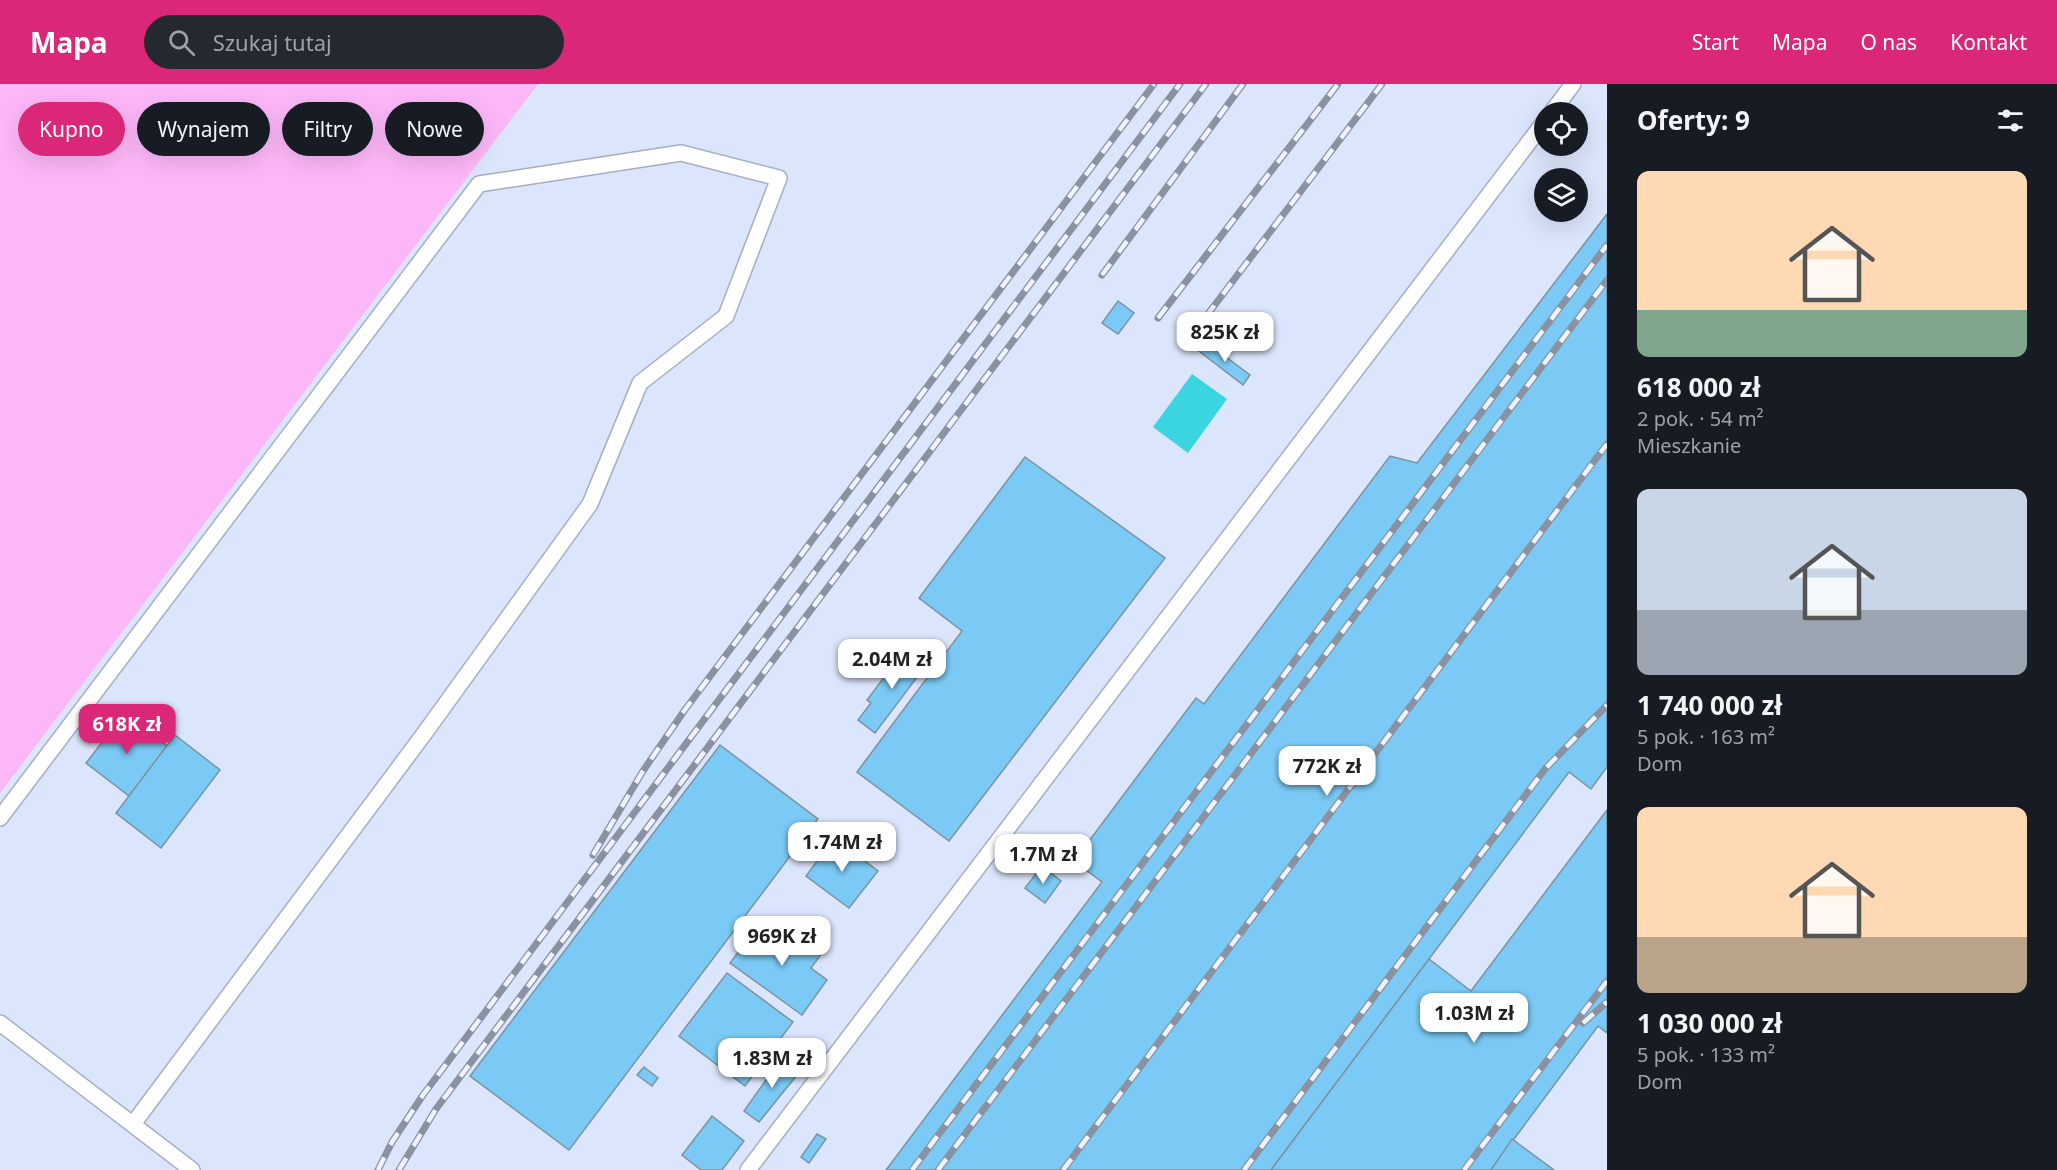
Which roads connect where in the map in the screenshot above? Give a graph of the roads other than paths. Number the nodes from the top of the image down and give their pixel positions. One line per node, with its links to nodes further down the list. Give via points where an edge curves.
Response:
1 (1574, 84): 2 (lane)
2 (1560, 102)
3 (1534, 135): 8 (lane)
4 (0, 818): 6 (lane, via 479,184 681,153 779,178 726,316 640,383 590,504)
5 (0, 1023): 6 (lane)
6 (133, 1124): 7 (lane)
7 (192, 1170)
8 (748, 1170)

